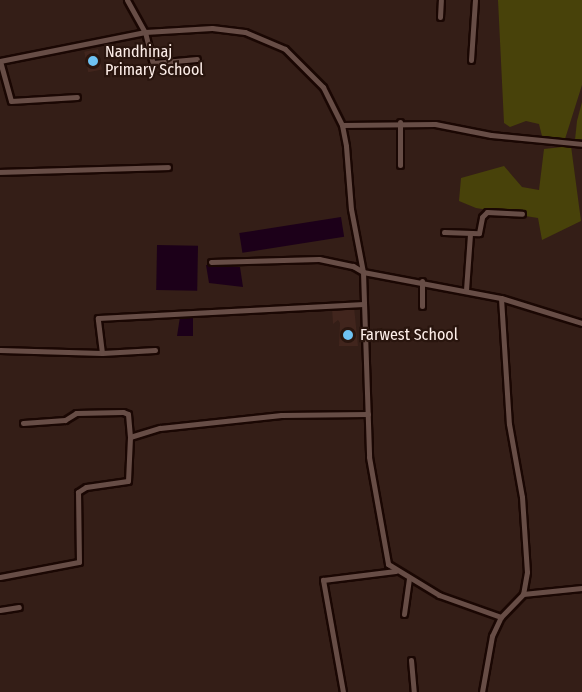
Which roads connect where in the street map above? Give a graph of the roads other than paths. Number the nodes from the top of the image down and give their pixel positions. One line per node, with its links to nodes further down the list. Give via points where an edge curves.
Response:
1 (127, 0): 5 (street)
2 (441, 0): 4 (street)
3 (475, 0): 7 (street)
4 (440, 17)
5 (145, 32): 6 (street, via 153,63); 8 (street); 11 (street, via 212,28 265,39 285,49 323,87)
6 (197, 59)
7 (471, 60)
8 (0, 61): 9 (street, via 11,101)
9 (77, 97)
10 (400, 122): 11 (street); 12 (street); 13 (street)
11 (342, 125): 20 (street)
12 (582, 144)
13 (400, 165)
14 (168, 167): 15 (street)
15 (0, 172)
16 (522, 214): 18 (street, via 487,212 482,217 480,232)
17 (444, 232): 18 (street)
18 (470, 234): 22 (street)
19 (211, 262): 20 (street, via 319,259)
20 (363, 272): 21 (street); 24 (street)
21 (422, 281): 22 (street); 25 (street)
22 (466, 290): 23 (street)
23 (501, 298): 26 (street); 37 (street, via 509,424 522,497 527,572)
24 (364, 304): 29 (street, via 101,317); 30 (street)
25 (422, 306)
26 (582, 323)
27 (0, 350): 29 (street)
28 (155, 350): 29 (street)
29 (102, 353)
30 (368, 414): 32 (street, via 281,415 160,428); 33 (street, via 369,457 383,548)
31 (23, 423): 32 (street, via 64,420 76,413 123,412 128,414)
32 (130, 437): 34 (street, via 128,481 86,487 78,492 79,562)
33 (395, 571): 35 (street); 43 (street, via 323,580)
34 (0, 577)
35 (409, 578): 40 (street); 41 (street, via 439,595)
36 (582, 588): 37 (street)
37 (523, 594): 41 (street)
38 (19, 607): 39 (street)
39 (0, 610)
40 (404, 614)
41 (501, 617): 45 (street, via 492,636)
42 (411, 660): 44 (street)
43 (343, 692)
44 (414, 692)
45 (482, 692)

